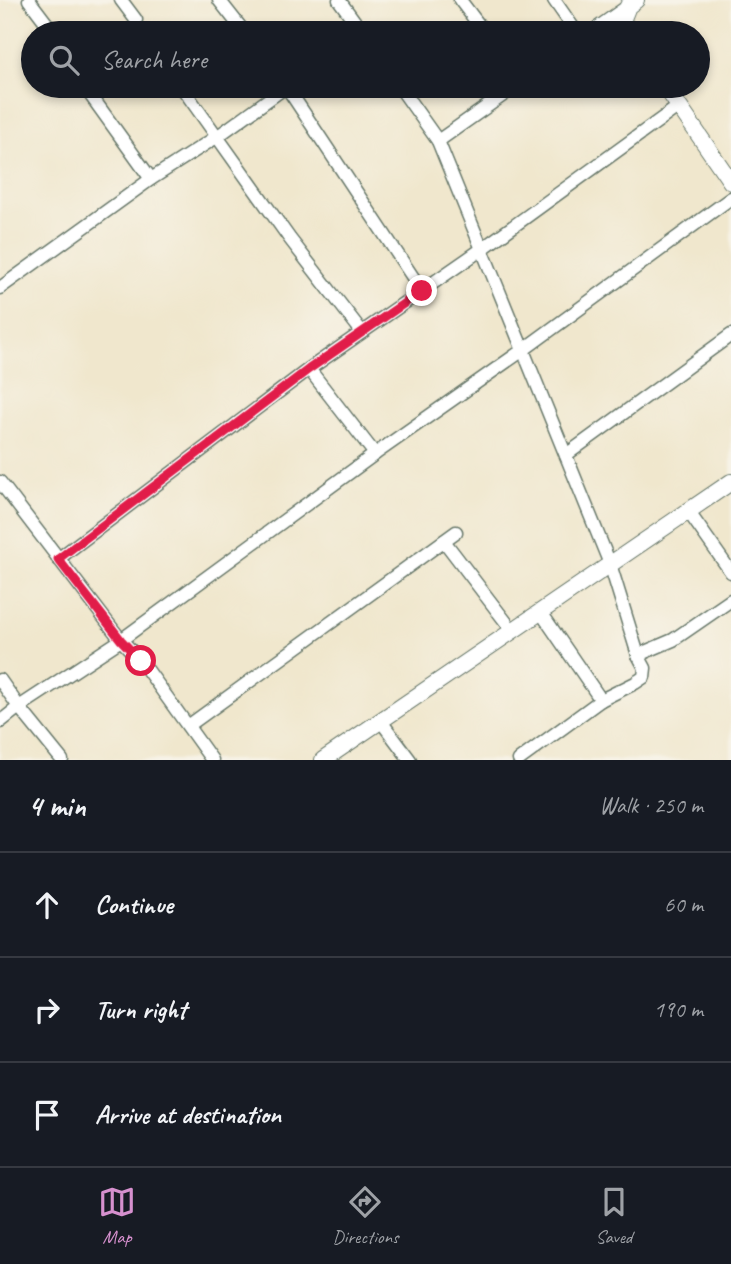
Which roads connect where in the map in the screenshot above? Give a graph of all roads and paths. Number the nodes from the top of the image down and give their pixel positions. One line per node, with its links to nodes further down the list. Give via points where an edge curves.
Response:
1 (29, 0): 9 (street)
2 (121, 0): 8 (street)
3 (219, 0): 10 (street)
4 (339, 0): 11 (street)
5 (460, 0): 12 (street)
6 (554, 0): 13 (street)
7 (632, 3): 14 (street); 15 (street)
8 (136, 20)
9 (45, 21)
10 (236, 21)
11 (353, 21)
12 (476, 21)
13 (569, 21)
14 (607, 21)
15 (622, 21)
16 (93, 98): 26 (street)
17 (190, 98): 24 (street)
18 (270, 98): 24 (street)
19 (294, 98): 31 (street)
20 (408, 98): 25 (street)
21 (499, 98): 25 (street)
22 (673, 98): 23 (street)
23 (679, 106): 27 (street); 29 (street)
24 (218, 136): 26 (street); 32 (street)
25 (438, 141): 29 (street)
26 (151, 179): 30 (street)
27 (731, 182)
28 (731, 198): 34 (street)
29 (482, 249): 31 (street); 34 (street)
30 (0, 288)
31 (422, 291): 32 (street)
32 (362, 332): 35 (street)
33 (731, 335): 37 (street)
34 (523, 350): 36 (street); 37 (street)
35 (309, 369): 36 (street); 43 (street)
36 (375, 454): 49 (street)
37 (566, 455): 44 (street)
38 (0, 482): 43 (street)
39 (731, 482): 40 (street)
40 (688, 511): 44 (street); 45 (street)
41 (456, 532): 42 (street)
42 (444, 541): 48 (street); 56 (street)
43 (58, 559): 49 (street)
44 (610, 564): 47 (street); 50 (street)
45 (731, 572)
46 (731, 600): 50 (street, via 673,640)
47 (540, 611): 48 (street); 52 (street)
48 (512, 630): 54 (street)
49 (121, 640): 53 (street); 56 (street)
50 (638, 654): 52 (street, via 644,677)
51 (0, 680): 53 (street)
52 (601, 700): 61 (street)
53 (19, 707): 55 (street); 57 (street)
54 (380, 720): 59 (street); 60 (street)
55 (0, 722)
56 (188, 726): 58 (street)
57 (62, 760)
58 (212, 760)
59 (323, 760)
60 (410, 760)
61 (519, 760)

